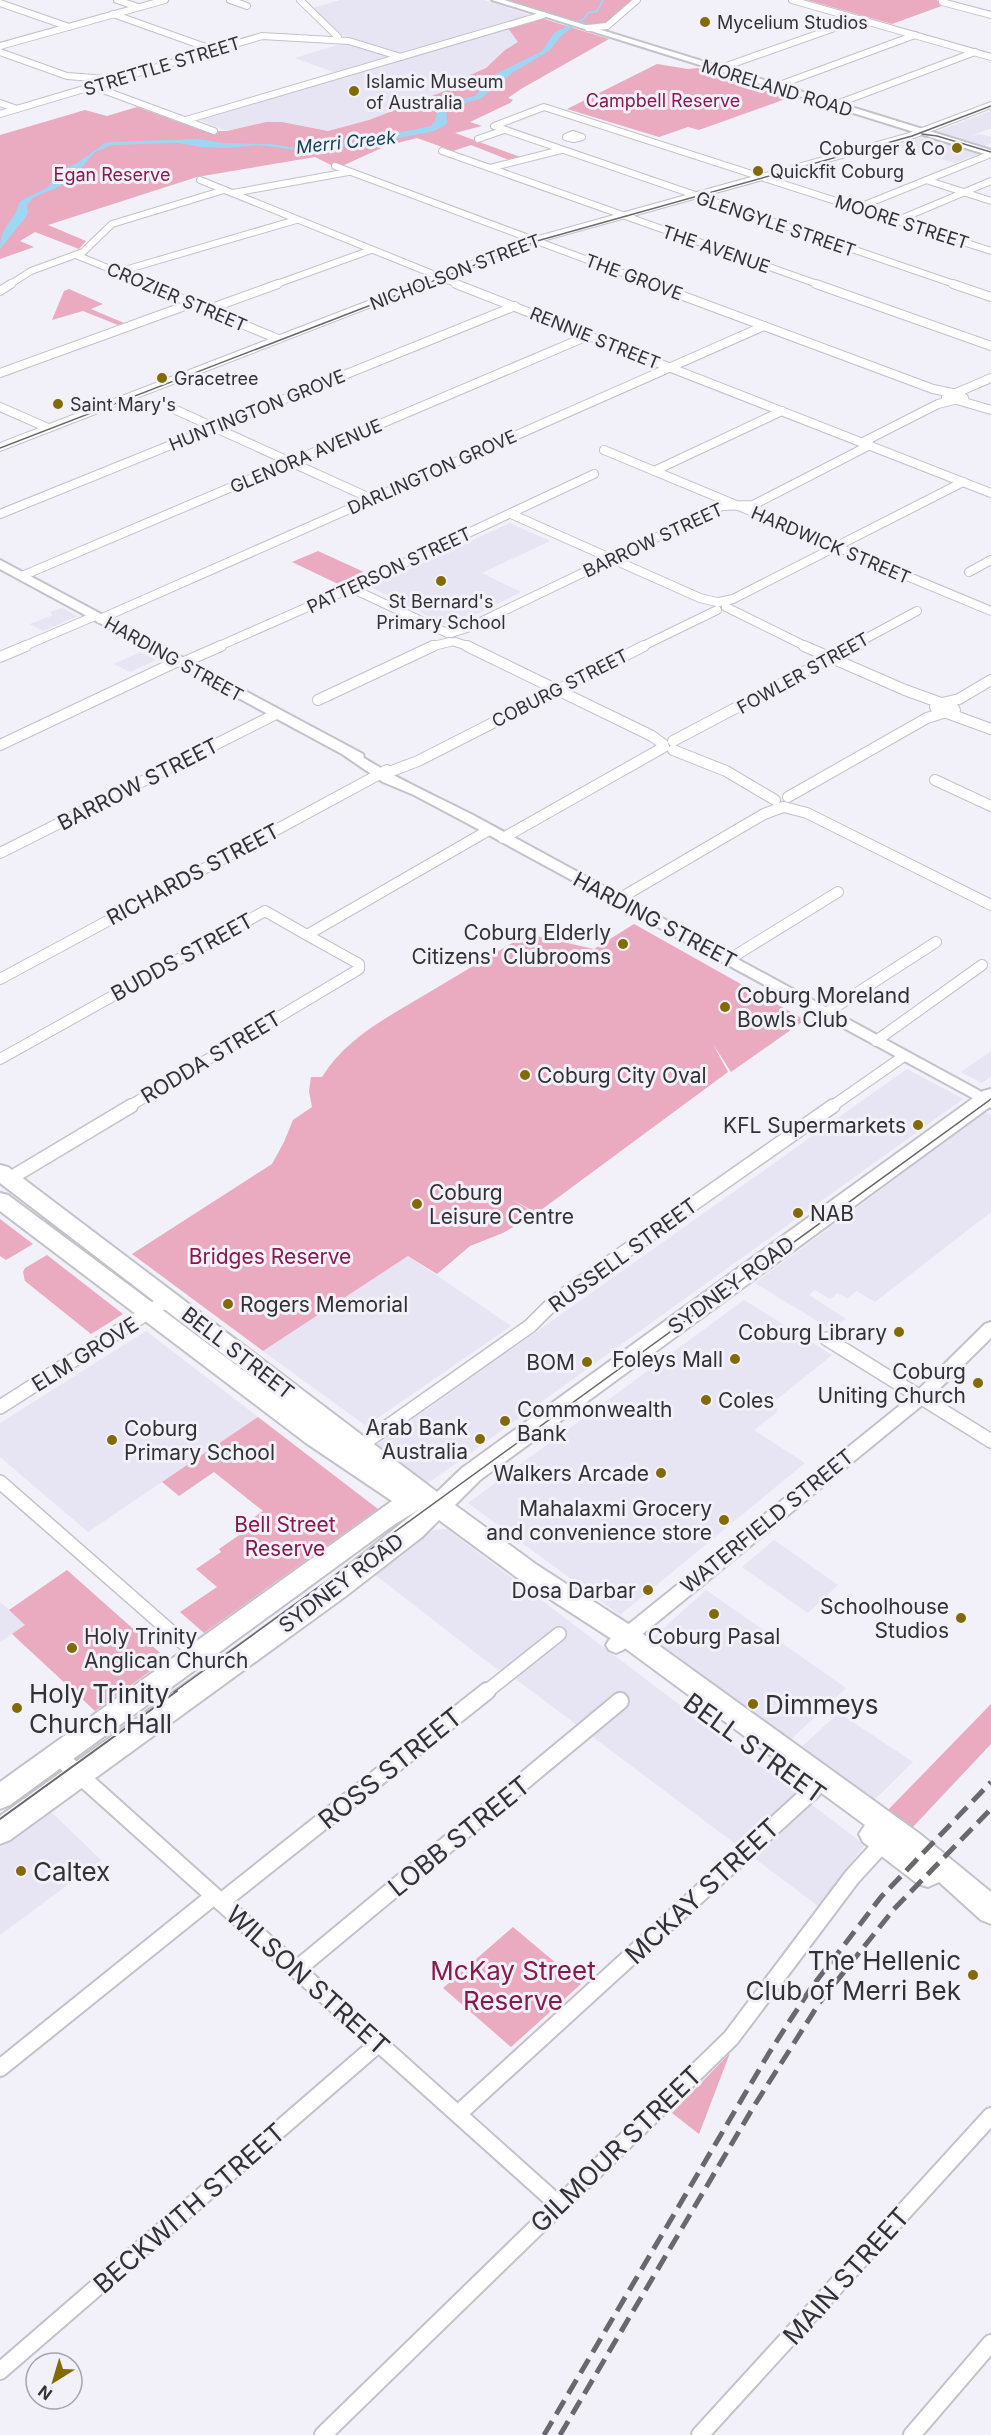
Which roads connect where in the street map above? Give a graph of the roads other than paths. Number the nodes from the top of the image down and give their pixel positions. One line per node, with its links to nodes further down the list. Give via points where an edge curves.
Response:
1 (117, 0): 11 (street)
2 (165, 0): 11 (street)
3 (230, 0): 10 (street)
4 (300, 0): 18 (street)
5 (496, 0): 13 (street, MORELAND ROAD)
6 (637, 0): 17 (street)
7 (792, 0): 15 (street)
8 (942, 2): 14 (street)
9 (0, 3): 16 (street)
10 (247, 6)
11 (139, 7): 12 (street)
12 (113, 14): 16 (street); 23 (street)
13 (543, 15): 17 (street, MORELAND ROAD); 27 (street)
14 (991, 15)
15 (860, 19): 19 (street); 28 (street)
16 (69, 27): 22 (street)
17 (608, 30): 28 (street, MORELAND ROAD)
18 (333, 34): 20 (street); 21 (street)
19 (917, 35): 25 (street); 32 (street)
20 (326, 39): 21 (street, STRETTLE STREET); 23 (street, STRETTLE STREET, via 265,36)
21 (338, 40): 27 (street, STRETTLE STREET)
22 (0, 46)
23 (214, 50): 29 (street, STRETTLE STREET)
24 (0, 52): 30 (street)
25 (977, 52): 26 (street); 35 (street)
26 (991, 56)
27 (401, 57): 39 (street)
28 (718, 69): 32 (street, MORELAND ROAD)
29 (134, 74): 30 (street, via 96,79); 31 (street, STRETTLE STREET)
30 (62, 75): 33 (street, via 71,85)
31 (95, 87): 33 (street, STRETTLE STREET); 39 (street)
32 (774, 87): 35 (street, MORELAND ROAD)
33 (54, 99): 37 (street, STRETTLE STREET)
34 (0, 103): 37 (street)
35 (834, 105): 42 (street, MORELAND ROAD)
36 (991, 105): 42 (main road, NICHOLSON STREET)
37 (17, 109): 38 (street, STRETTLE STREET)
38 (0, 114)
39 (186, 120): 41 (street)
40 (504, 130): 44 (street); 45 (street, GLENGYLE STREET); 53 (street, MOORE STREET, via 494,126 544,107)
41 (214, 131)
42 (922, 132): 49 (street, MORELAND ROAD); 53 (main road, NICHOLSON STREET)
43 (571, 138): 45 (street)
44 (478, 139)
45 (549, 146): 47 (street, GLENGYLE STREET)
46 (991, 147): 49 (street)
47 (561, 150): 51 (street); 59 (street, GLENGYLE STREET)
48 (442, 151): 51 (street, THE AVENUE)
49 (988, 152): 55 (street)
50 (335, 166): 52 (street, THE GROVE)
51 (490, 168): 62 (street, THE AVENUE)
52 (349, 171): 57 (street); 65 (street, THE GROVE)
53 (761, 177): 59 (main road, NICHOLSON STREET); 61 (street, MOORE STREET)
54 (200, 180): 57 (street, RENNIE STREET)
55 (926, 180): 58 (street); 61 (street)
56 (991, 181): 58 (street)
57 (228, 192): 63 (street, RENNIE STREET); 68 (street, via 108,226)
58 (964, 192): 60 (street); 64 (street)
59 (694, 196): 62 (main road, NICHOLSON STREET); 72 (street, GLENGYLE STREET)
60 (991, 201)
61 (857, 208): 64 (street, MOORE STREET)
62 (622, 216): 65 (main road, NICHOLSON STREET); 79 (street, THE AVENUE)
63 (296, 220): 66 (street, RENNIE STREET); 69 (street)
64 (896, 220): 67 (street, MOORE STREET)
65 (535, 240): 70 (main road, NICHOLSON STREET); 76 (street, THE GROVE)
66 (371, 250): 70 (street, RENNIE STREET); 75 (street)
67 (991, 251)
68 (76, 255): 69 (street, CROZIER STREET); 71 (street, via 31,270)
69 (118, 272): 73 (street, CROZIER STREET)
70 (440, 277): 74 (street, RENNIE STREET); 78 (main road, NICHOLSON STREET)
71 (0, 291)
72 (991, 297)
73 (193, 303): 75 (street, CROZIER STREET); 81 (street)
74 (515, 306): 77 (street, RENNIE STREET); 88 (street, HUNTINGTON GROVE)
75 (209, 309): 78 (street, CROZIER STREET)
76 (764, 326): 80 (street, DARLINGTON GROVE); 83 (street, THE GROVE)
77 (590, 335): 80 (street, RENNIE STREET); 93 (street, GLENORA AVENUE)
78 (278, 339): 89 (main road, NICHOLSON STREET, via 143,395)
79 (991, 346)
80 (669, 367): 87 (street, RENNIE STREET); 98 (street, DARLINGTON GROVE)
81 (0, 374)
82 (991, 378): 83 (street)
83 (955, 397): 86 (street, THE GROVE); 90 (street, BARROW STREET)
84 (0, 407): 89 (street)
85 (176, 410): 88 (street)
86 (991, 410)
87 (782, 411): 90 (street, RENNIE STREET); 94 (street)
88 (214, 427): 93 (street); 100 (street, HUNTINGTON GROVE)
89 (48, 428): 91 (main road, NICHOLSON STREET)
90 (866, 444): 96 (street, RENNIE STREET); 99 (street, BARROW STREET, via 753,505)
91 (0, 447)
92 (604, 450): 94 (street, HARDWICK STREET)
93 (291, 462): 98 (street); 107 (street, GLENORA AVENUE)
94 (654, 471): 99 (street, HARDWICK STREET)
95 (594, 474): 101 (street, PATTERSON STREET)
96 (963, 482): 97 (street, RENNIE STREET); 102 (street, COBURG STREET)
97 (991, 493)
98 (372, 499): 112 (street, DARLINGTON GROVE)
99 (734, 504): 102 (street, HARDWICK STREET); 103 (street, BARROW STREET, via 722,506)
100 (0, 514)
101 (511, 514): 103 (street); 108 (street, PATTERSON STREET)
102 (837, 547): 109 (street, COBURG STREET); 111 (street, HARDWICK STREET)
103 (613, 558): 109 (street); 113 (street, BARROW STREET)
104 (991, 560): 106 (street)
105 (0, 564): 107 (street, HARDING STREET)
106 (969, 572)
107 (22, 576): 112 (street, HARDING STREET)
108 (351, 588): 113 (street); 116 (street, PATTERSON STREET)
109 (719, 605): 115 (street); 118 (street, COBURG STREET)
110 (917, 611): 115 (street, FOWLER STREET)
111 (991, 611)
112 (97, 617): 114 (street, DARLINGTON GROVE); 116 (street, HARDING STREET)
113 (453, 638): 118 (street); 119 (street)
114 (0, 657)
115 (831, 657): 120 (street); 124 (street, FOWLER STREET)
116 (180, 662): 121 (street, HARDING STREET); 123 (street, PATTERSON STREET)
117 (991, 680): 120 (street)
118 (558, 689): 124 (street); 125 (street, COBURG STREET)
119 (318, 700)
120 (945, 707): 122 (street); 127 (street)
121 (276, 714): 125 (street, HARDING STREET); 131 (street, BARROW STREET)
122 (991, 729)
123 (0, 745)
124 (672, 745): 127 (street); 130 (street)
125 (388, 773): 129 (street, HARDING STREET); 139 (street, RICHARDS STREET)
126 (935, 780): 128 (street)
127 (785, 802): 133 (street); 134 (street)
128 (991, 806)
129 (489, 830): 130 (street, HARDING STREET); 135 (street)
130 (503, 838): 133 (street, HARDING STREET)
131 (0, 853)
132 (838, 892): 137 (street)
133 (617, 900): 137 (street, HARDING STREET)
134 (991, 905)
135 (307, 935): 143 (street, BUDDS STREET, via 265,911); 145 (street, RODDA STREET, via 359,964 359,969)
136 (936, 942): 140 (street)
137 (728, 960): 140 (street, HARDING STREET)
138 (982, 965): 141 (street)
139 (0, 979)
140 (826, 1013): 141 (street, HARDING STREET)
141 (876, 1041): 142 (street, HARDING STREET)
142 (904, 1056): 144 (street, HARDING STREET); 155 (street, RUSSELL STREET, via 579,1284 530,1326)
143 (0, 1059)
144 (989, 1099): 157 (highway, SYDNEY ROAD)
145 (4, 1175): 147 (highway, BELL STREET)
146 (0, 1200): 148 (highway, BELL STREET)
147 (169, 1299): 148 (street, ELM GROVE); 151 (highway, BELL STREET)
148 (149, 1313): 151 (highway, BELL STREET); 153 (street, ELM GROVE)
149 (991, 1328): 152 (street, WATERFIELD STREET)
150 (827, 1339): 152 (street)
151 (241, 1369): 155 (highway, BELL STREET)
152 (920, 1398): 154 (street); 159 (street, WATERFIELD STREET)
153 (0, 1407)
154 (991, 1441)
155 (351, 1452): 157 (highway, BELL STREET)
156 (0, 1482): 160 (street)
157 (426, 1504): 159 (highway, BELL STREET, via 475,1534); 160 (highway, SYDNEY ROAD, via 391,1513); 161 (highway, SYDNEY ROAD, via 337,1589)
158 (559, 1634): 169 (street, ROSS STREET)
159 (621, 1641): 165 (highway, BELL STREET); 170 (highway, BELL STREET, via 910,1842)
160 (196, 1654): 161 (street); 163 (highway, SYDNEY ROAD)
161 (218, 1673): 164 (highway, SYDNEY ROAD)
162 (620, 1701): 171 (street, LOBB STREET)
163 (57, 1755): 164 (street, WILSON STREET); 166 (highway, SYDNEY ROAD)
164 (79, 1774): 167 (highway, SYDNEY ROAD); 169 (street, WILSON STREET)
165 (813, 1790): 168 (highway, BELL STREET); 174 (street, MCKAY STREET)
166 (0, 1797)
167 (0, 1832)
168 (884, 1842): 170 (highway, BELL STREET, via 942,1885); 176 (street, GILMOUR STREET, via 852,1877 731,2038)
169 (218, 1899): 171 (street, WILSON STREET); 173 (street, ROSS STREET)
170 (988, 1909)
171 (296, 1970): 172 (street, WILSON STREET)
172 (378, 2044): 174 (street, WILSON STREET); 178 (street, BECKWITH STREET)
173 (0, 2068)
174 (458, 2114): 176 (street, WILSON STREET)
175 (991, 2116): 180 (street, MAIN STREET)
176 (559, 2205): 179 (street, GILMOUR STREET)
177 (991, 2343): 181 (street)
178 (0, 2372)
179 (323, 2435)
180 (700, 2435)
181 (912, 2435)

